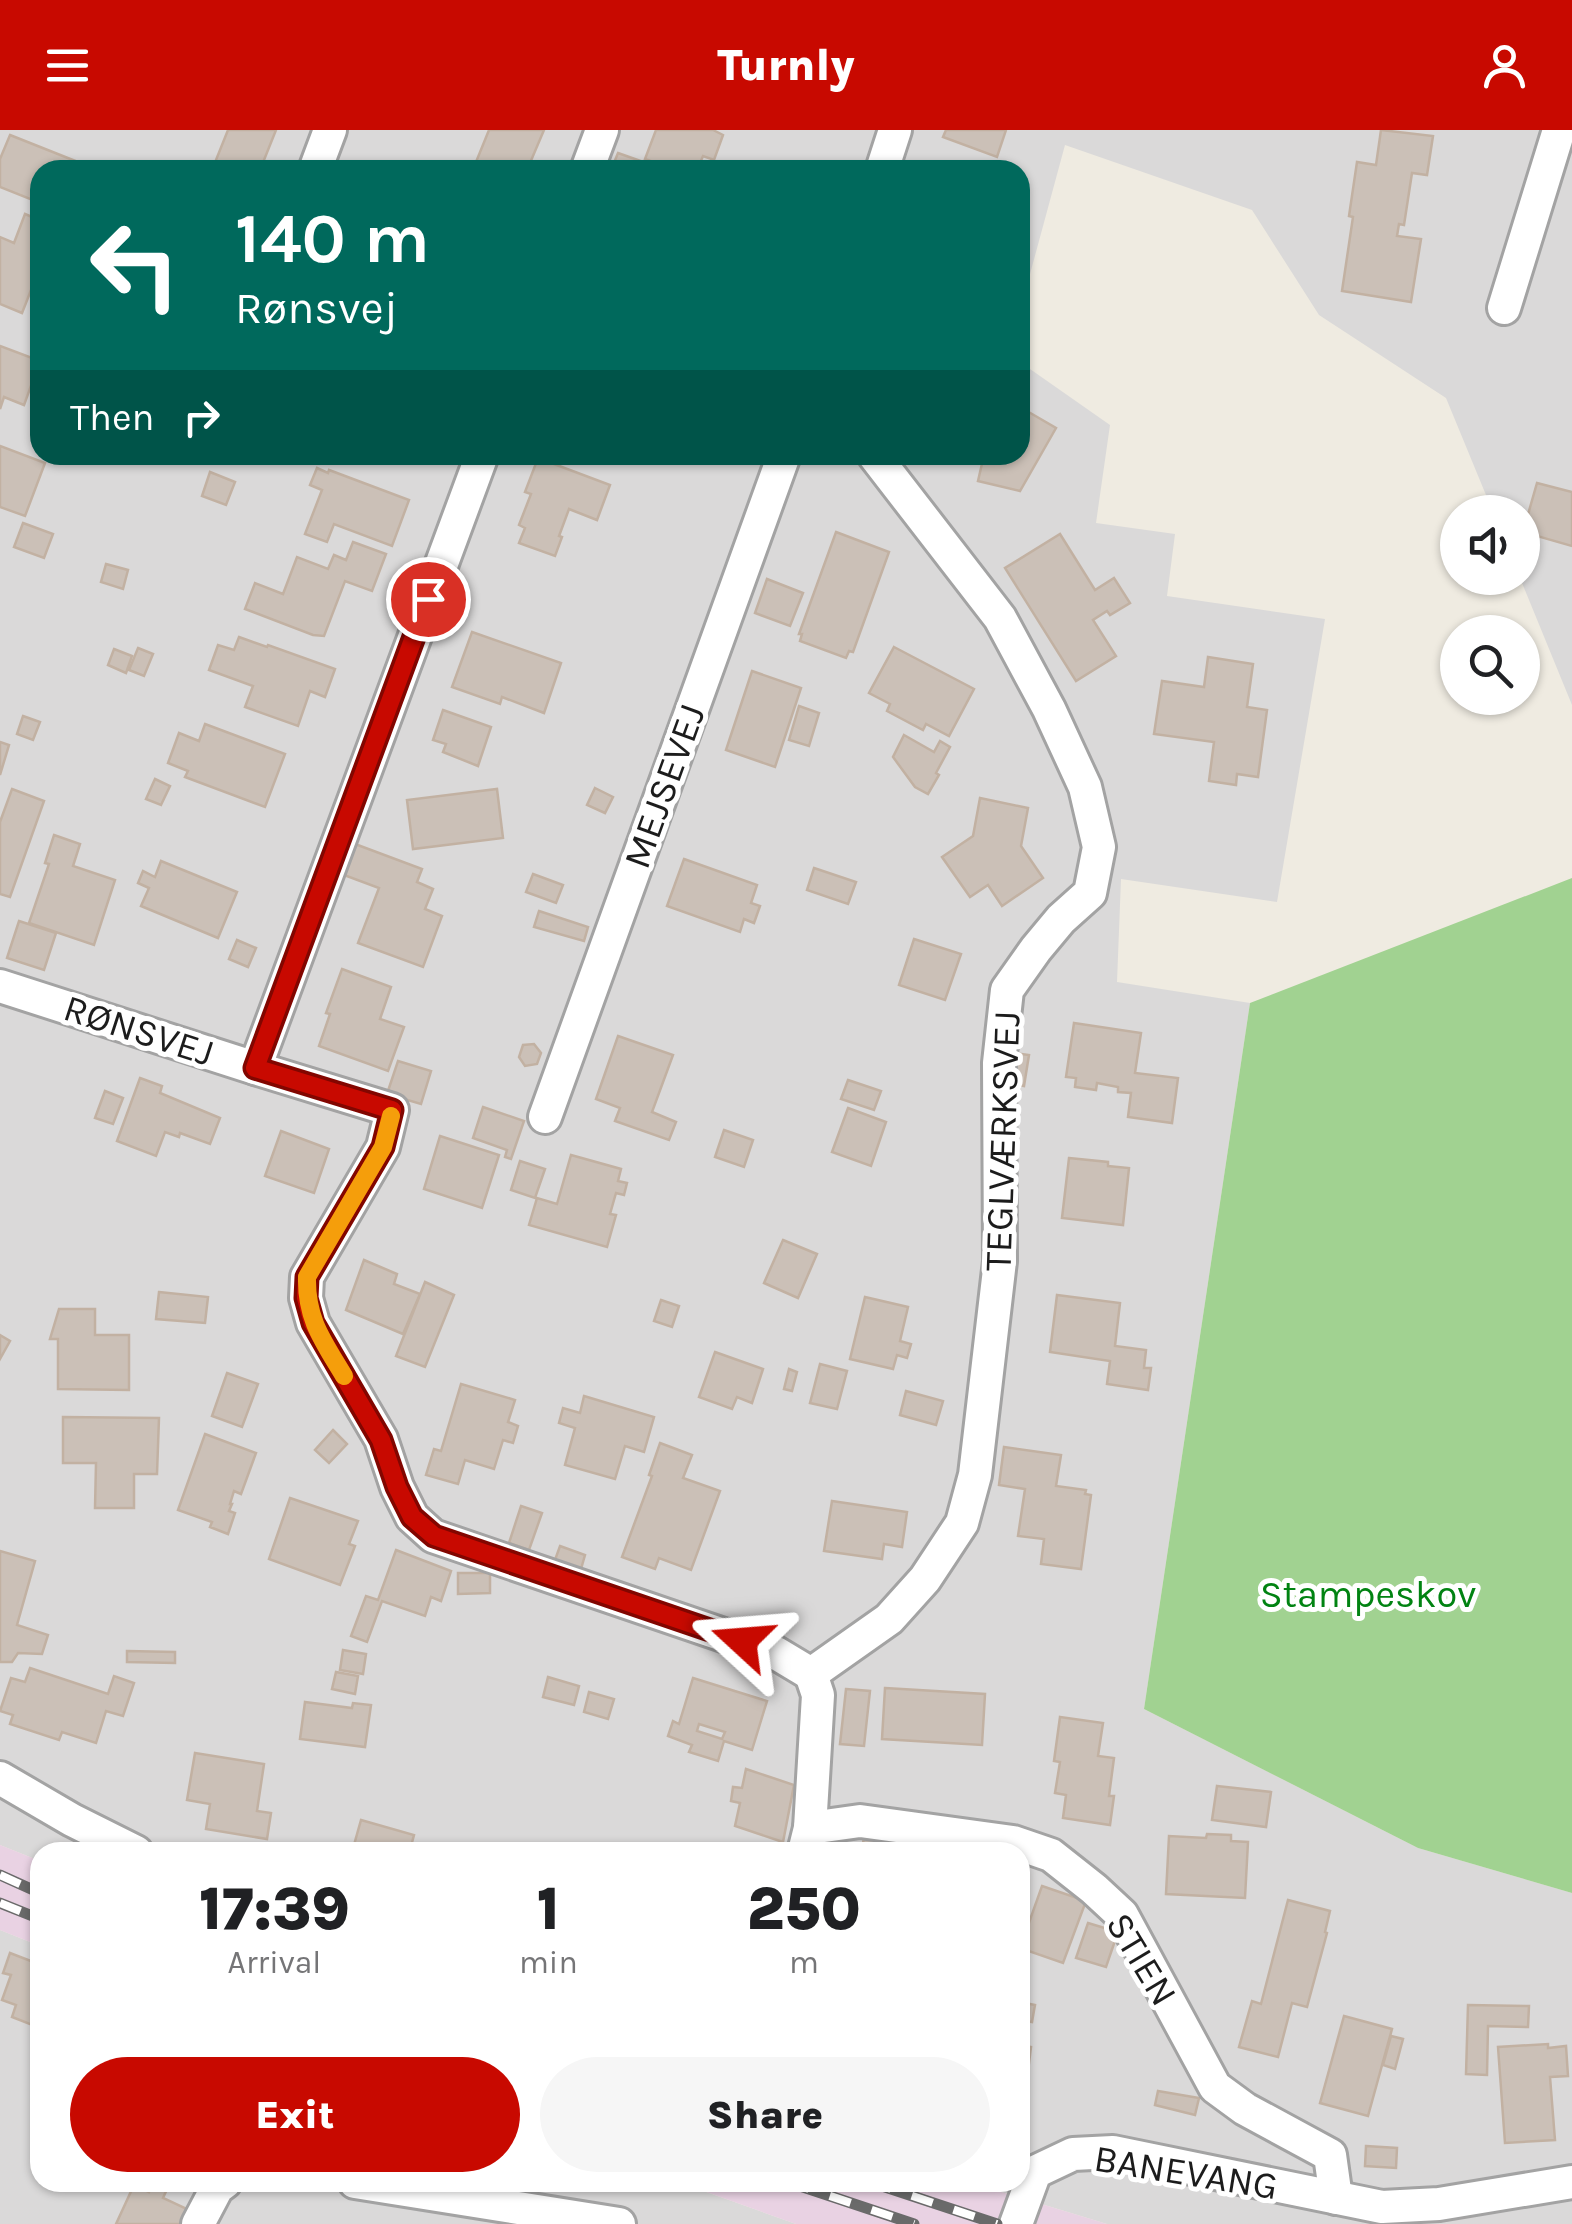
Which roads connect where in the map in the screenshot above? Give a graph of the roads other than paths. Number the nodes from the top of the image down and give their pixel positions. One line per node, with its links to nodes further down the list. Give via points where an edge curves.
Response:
1 (330, 130): 5 (street)
2 (602, 130): 6 (street)
3 (895, 130): 7 (street)
4 (1559, 130): 8 (street)
5 (319, 160)
6 (591, 160)
7 (885, 160)
8 (1504, 308)
9 (478, 465): 13 (street)
10 (780, 465): 14 (street, MEJSEVEJ)
11 (882, 465): 15 (street, TEGLVÆRKSVEJ, via 1000,618 1085,787 1098,847 1090,893 1008,990 999,1063 1000,1261 976,1475 962,1523 926,1579 889,1618)
12 (0, 986): 13 (street, RØNSVEJ)
13 (255, 1068): 15 (street, RØNSVEJ, via 392,1110 383,1147 307,1277 306,1298 313,1323 381,1440 412,1517 434,1536 776,1653)
14 (546, 1117)
15 (811, 1674): 17 (street, via 818,1695)
16 (0, 1778): 18 (street)
17 (807, 1840): 19 (street, STIEN, via 860,1821)
18 (116, 1842)
19 (1013, 1842)
20 (1030, 1848): 26 (street, STIEN, via 1051,1855 1122,1915 1214,2087 1330,2155)
21 (1030, 2167): 26 (street, BANEVANG, via 1073,2154 1112,2152)
22 (1572, 2182): 26 (street, BANEVANG, via 1438,2204 1382,2207)
23 (215, 2192): 27 (street)
24 (418, 2192): 28 (street)
25 (1023, 2192): 29 (street, BANEVANG)
26 (1336, 2198)
27 (198, 2224)
28 (619, 2224)
29 (1016, 2224)

